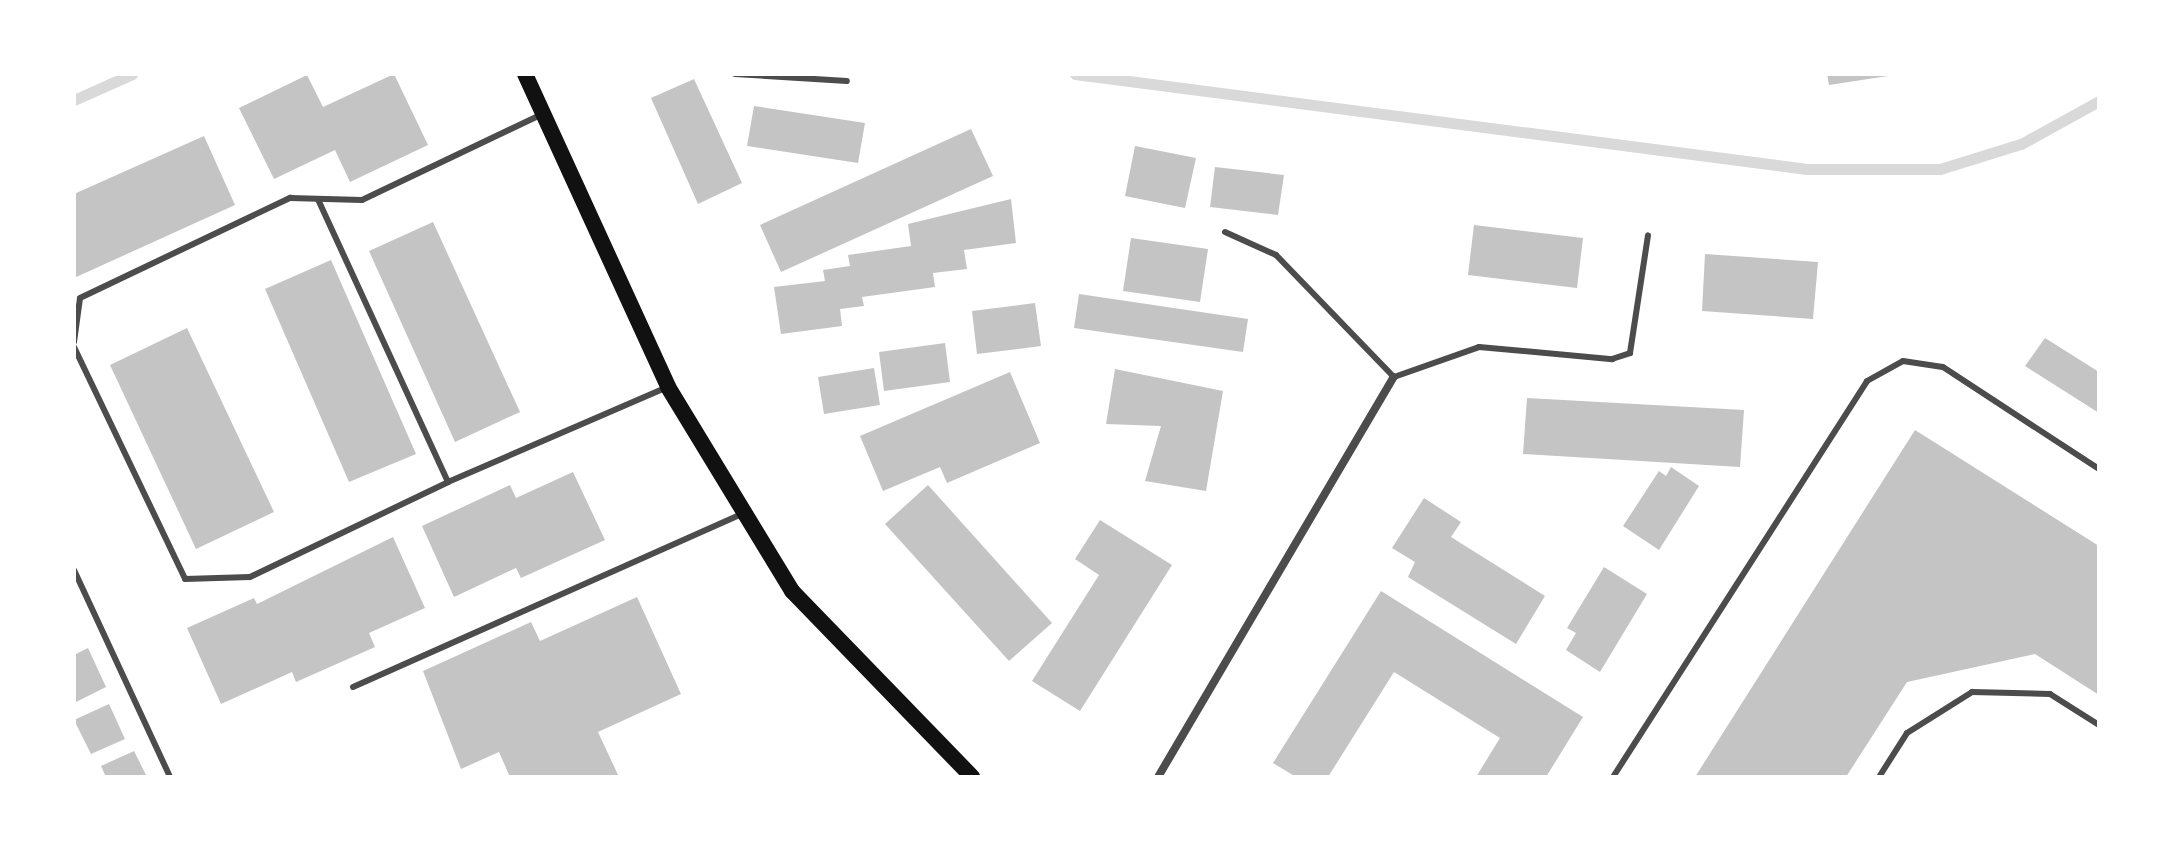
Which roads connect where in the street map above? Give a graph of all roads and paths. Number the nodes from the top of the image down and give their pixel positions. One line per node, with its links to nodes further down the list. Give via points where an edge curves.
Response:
1 (735, 74): 3 (lane)
2 (531, 75): 4 (main road)
3 (847, 81)
4 (543, 114): 5 (lane, via 362,200); 10 (main road)
5 (318, 199): 8 (lane, via 290,198 80,298); 12 (lane)
6 (1225, 232): 9 (lane, via 1276,255)
7 (1648, 235): 9 (lane, via 1630,353 1612,359 1479,347)
8 (74, 344): 12 (lane, via 185,579 250,577)
9 (1394, 377): 19 (street)
10 (668, 387): 12 (lane); 13 (main road)
11 (2099, 469): 20 (lane, via 1943,367 1903,361 1867,381)
12 (448, 482)
13 (744, 513): 15 (lane); 18 (main road, via 792,591)
14 (74, 570): 17 (lane)
15 (353, 687)
16 (2099, 725): 21 (lane, via 2050,694 1972,692 1907,733)
17 (170, 777)
18 (972, 777)
19 (1158, 777)
20 (1613, 777)
21 (1879, 777)

